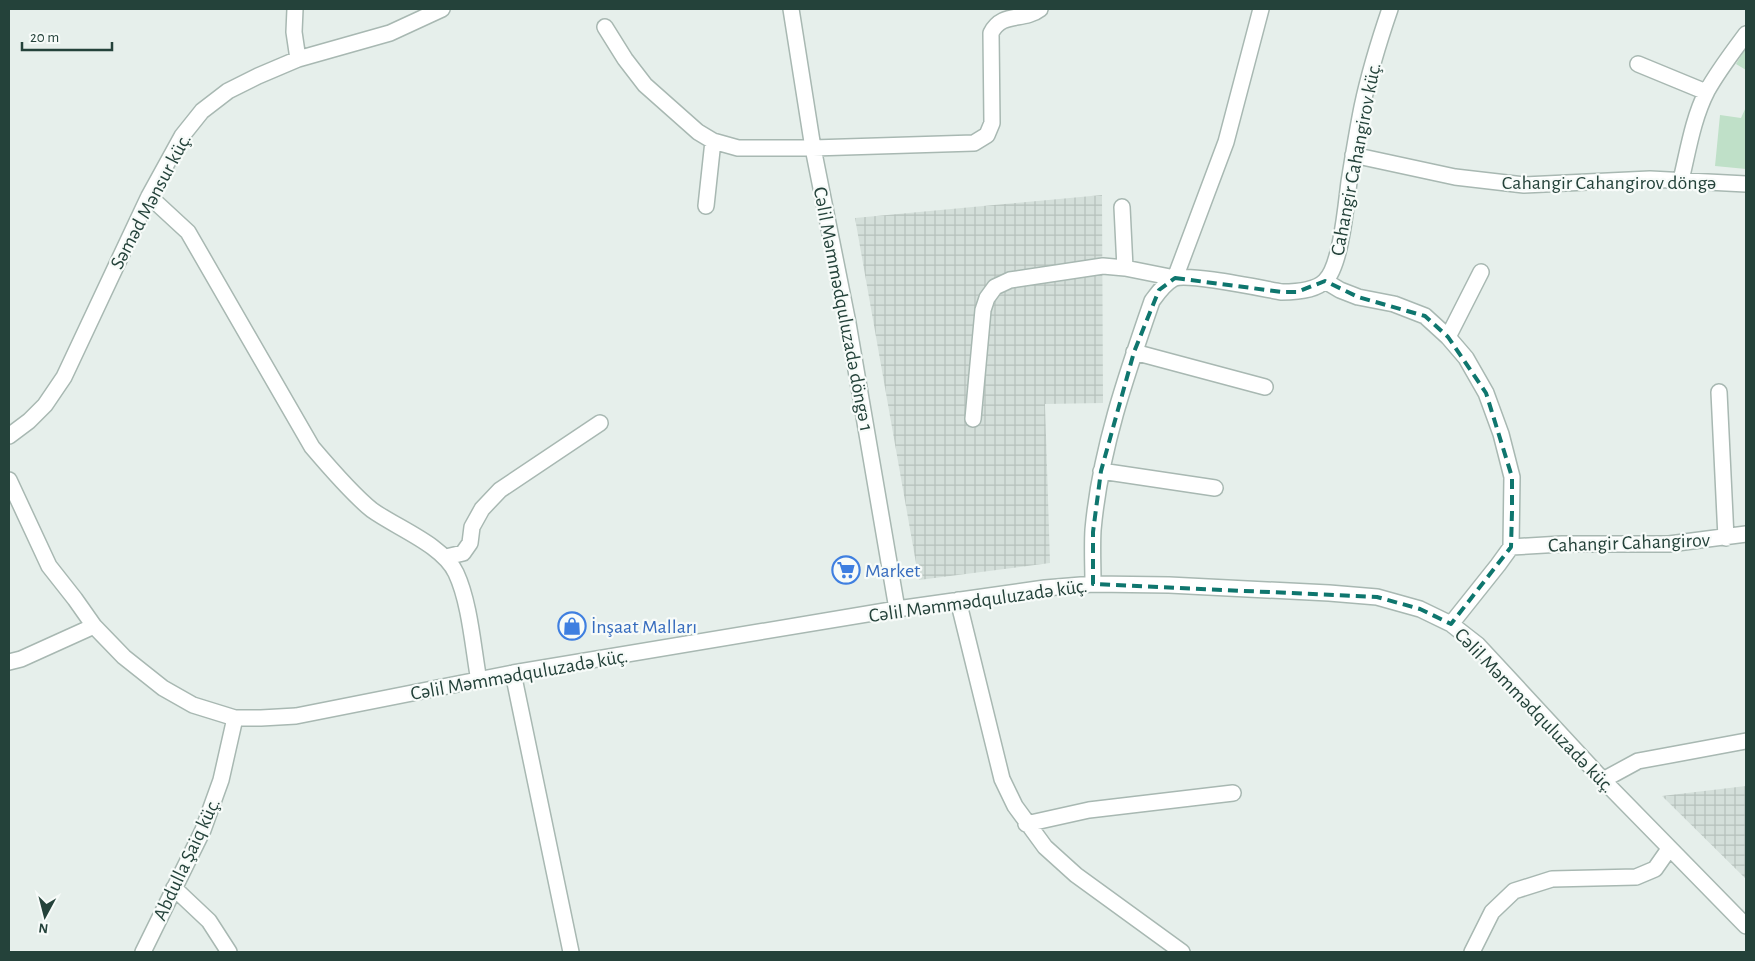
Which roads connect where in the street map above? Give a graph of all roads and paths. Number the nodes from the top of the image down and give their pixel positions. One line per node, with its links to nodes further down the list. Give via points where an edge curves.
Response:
1 (295, 9): 9 (street)
2 (442, 9): 9 (street, Səməd Mənsur küç., via 390,33)
3 (791, 9): 13 (street, Cəlil Məmmədquluzadə döngə 1)
4 (1040, 9): 13 (street, via 1034,14 1006,19 996,24 990,33 992,123 987,135 974,143)
5 (1261, 9): 22 (street, via 1226,142)
6 (1390, 9): 14 (street, Cahangir Cahangirov küç., via 1374,57)
7 (605, 27): 12 (street, via 646,85 698,132)
8 (1746, 34): 11 (street)
9 (298, 59): 17 (street, Səməd Mənsur küç., via 228,91 202,111 182,136)
10 (1638, 64): 11 (street)
11 (1706, 92): 15 (street)
12 (713, 141): 13 (street, via 738,148); 18 (street)
13 (813, 148): 40 (street, Cəlil Məmmədquluzadə döngə 1, via 848,323)
14 (1353, 155): 15 (street, Cahangir Cahangirov döngə, via 1455,177 1524,185); 23 (street, Cahangir Cahangirov küç., via 1340,242 1334,266)
15 (1681, 180): 16 (street, Cahangir Cahangirov döngə)
16 (1746, 184)
17 (149, 196): 30 (street, Səməd Mənsur küç., via 64,377 45,405); 37 (street, via 188,232 312,447 330,469 372,510)
18 (706, 206)
19 (1122, 207): 20 (street)
20 (1125, 268): 22 (street, Cahangir Cahangirov küç.); 28 (street, Cahangir Cahangirov küç., via 1103,266 1010,280 995,287 983,310)
21 (1481, 272): 24 (street)
22 (1175, 278): 23 (street, Cahangir Cahangirov küç., via 1282,292 1297,292); 25 (street, via 1152,301)
23 (1325, 281): 24 (street, via 1340,290 1425,316)
24 (1448, 337): 36 (street, via 1466,358 1486,392 1501,434 1512,477)
25 (1134, 352): 26 (street); 31 (street)
26 (1265, 386)
27 (1719, 392): 35 (street)
28 (973, 419)
29 (600, 423): 37 (street, via 500,490 482,509 463,553)
30 (9, 436)
31 (1101, 471): 33 (street); 38 (street, via 1093,532)
32 (9, 480): 42 (street, via 49,566)
33 (1215, 488)
34 (1746, 534): 35 (street, Cahangir Cahangirov)
35 (1726, 538): 36 (street, Cahangir Cahangirov, via 1669,544)
36 (1511, 547): 41 (street)
37 (446, 557): 45 (street, via 456,573 465,599)
38 (1093, 584): 39 (street, Cəlil Məmmədquluzadə küç.); 41 (street, Cəlil Məmmədquluzadə küç., via 1377,597 1420,609)
39 (958, 600): 40 (street, Cəlil Məmmədquluzadə küç.); 50 (street, via 1002,779)
40 (897, 609): 44 (street, Cəlil Məmmədquluzadə küç.)
41 (1451, 624): 48 (street, Cəlil Məmmədquluzadə küç., via 1478,645)
42 (94, 626): 43 (street); 46 (street, via 124,657 163,688 193,705)
43 (9, 662)
44 (514, 674): 45 (street, Cəlil Məmmədquluzadə küç.); 56 (street)
45 (479, 681): 46 (street, Cəlil Məmmədquluzadə küç., via 296,716)
46 (235, 718): 52 (street, Abdulla Şaiq küç., via 214,801)
47 (1746, 741): 48 (street, via 1638,761)
48 (1603, 780): 51 (street, Cəlil Məmmədquluzadə küç.)
49 (1233, 793): 50 (street, via 1089,810)
50 (1026, 824): 57 (street, via 1045,847 1076,875)
51 (1669, 848): 53 (street, Cəlil Məmmədquluzadə küç.); 58 (street, via 1655,869 1636,877 1552,879 1514,891 1492,912)
52 (174, 888): 54 (street, Abdulla Şaiq küç.); 55 (street, via 209,921)
53 (1746, 926)
54 (143, 952)
55 (229, 952)
56 (571, 952)
57 (1182, 952)
58 (1472, 952)

